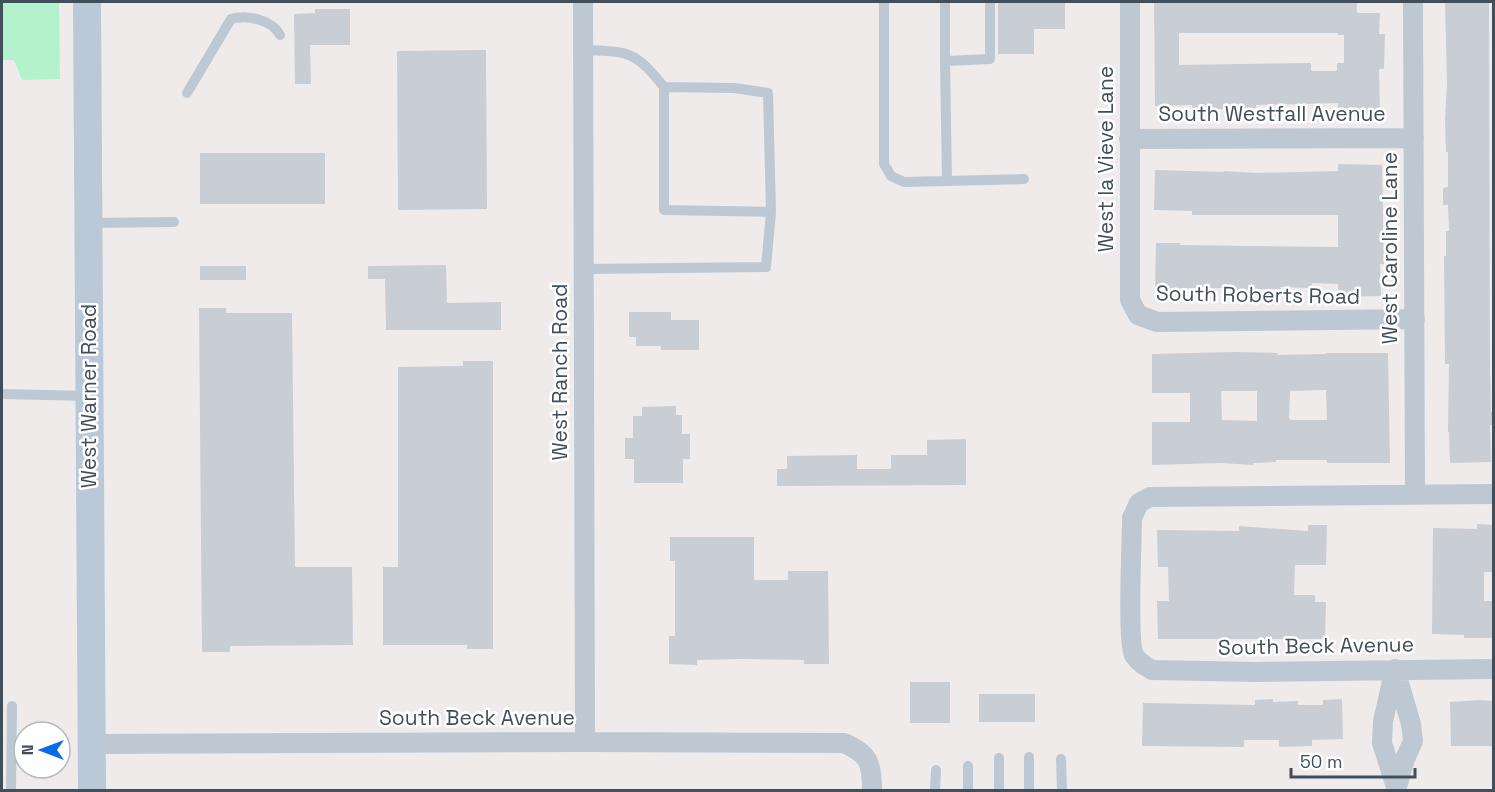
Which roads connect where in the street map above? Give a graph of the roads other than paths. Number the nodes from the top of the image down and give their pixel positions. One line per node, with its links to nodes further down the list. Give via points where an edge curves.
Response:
1 (87, 2): 19 (main road, West Warner Road)
2 (583, 2): 9 (street, West Ranch Road)
3 (884, 2): 16 (lane, via 884,164 891,176 904,182)
4 (945, 2): 10 (lane)
5 (990, 2): 10 (lane, via 990,59)
6 (1130, 2): 14 (street, West la Vieve Lane)
7 (1413, 2): 13 (street, West Caroline Lane)
8 (280, 35): 12 (lane, via 277,29 255,19 231,19)
9 (583, 50): 11 (lane, via 624,52 644,63); 20 (street, West Ranch Road)
10 (945, 62): 16 (lane)
11 (664, 87): 17 (lane, via 734,88 768,93); 17 (lane, via 664,210)
12 (187, 93)
13 (1414, 138): 14 (street, South Westfall Avenue); 22 (street, West Caroline Lane)
14 (1129, 139): 21 (street, West la Vieve Lane, via 1130,300)
15 (1024, 179): 16 (lane)
16 (947, 181)
17 (771, 212): 20 (lane, via 766,267)
18 (174, 222): 19 (lane)
19 (88, 223): 24 (main road, West Warner Road)
20 (584, 269): 30 (street, West Ranch Road)
21 (1138, 315): 22 (street, South Roberts Road, via 1157,322)
22 (1415, 319): 25 (street, West Caroline Lane)
23 (2, 394): 24 (lane)
24 (89, 396): 31 (main road, West Warner Road)
25 (1416, 494): 26 (street); 27 (street, South Beck Avenue, via 1150,496 1139,503 1132,518 1131,622 1133,653 1141,664 1152,670)
26 (1494, 494)
27 (1395, 669): 28 (street, South Beck Avenue); 38 (street, via 1382,743); 38 (street, via 1413,741)
28 (1494, 669)
29 (12, 706): 35 (lane)
30 (585, 742): 31 (street, South Beck Avenue); 41 (street, South Beck Avenue, via 844,743 861,751 868,762)
31 (92, 744): 40 (main road, West Warner Road)
32 (1029, 757): 45 (lane)
33 (999, 758): 44 (lane)
34 (1061, 759): 46 (lane)
35 (7, 762): 39 (lane)
36 (968, 766): 43 (lane)
37 (936, 770): 42 (lane)
38 (1396, 789)
39 (11, 790)
40 (92, 790)
41 (872, 790)
42 (935, 790)
43 (968, 790)
44 (999, 790)
45 (1029, 790)
46 (1062, 790)

